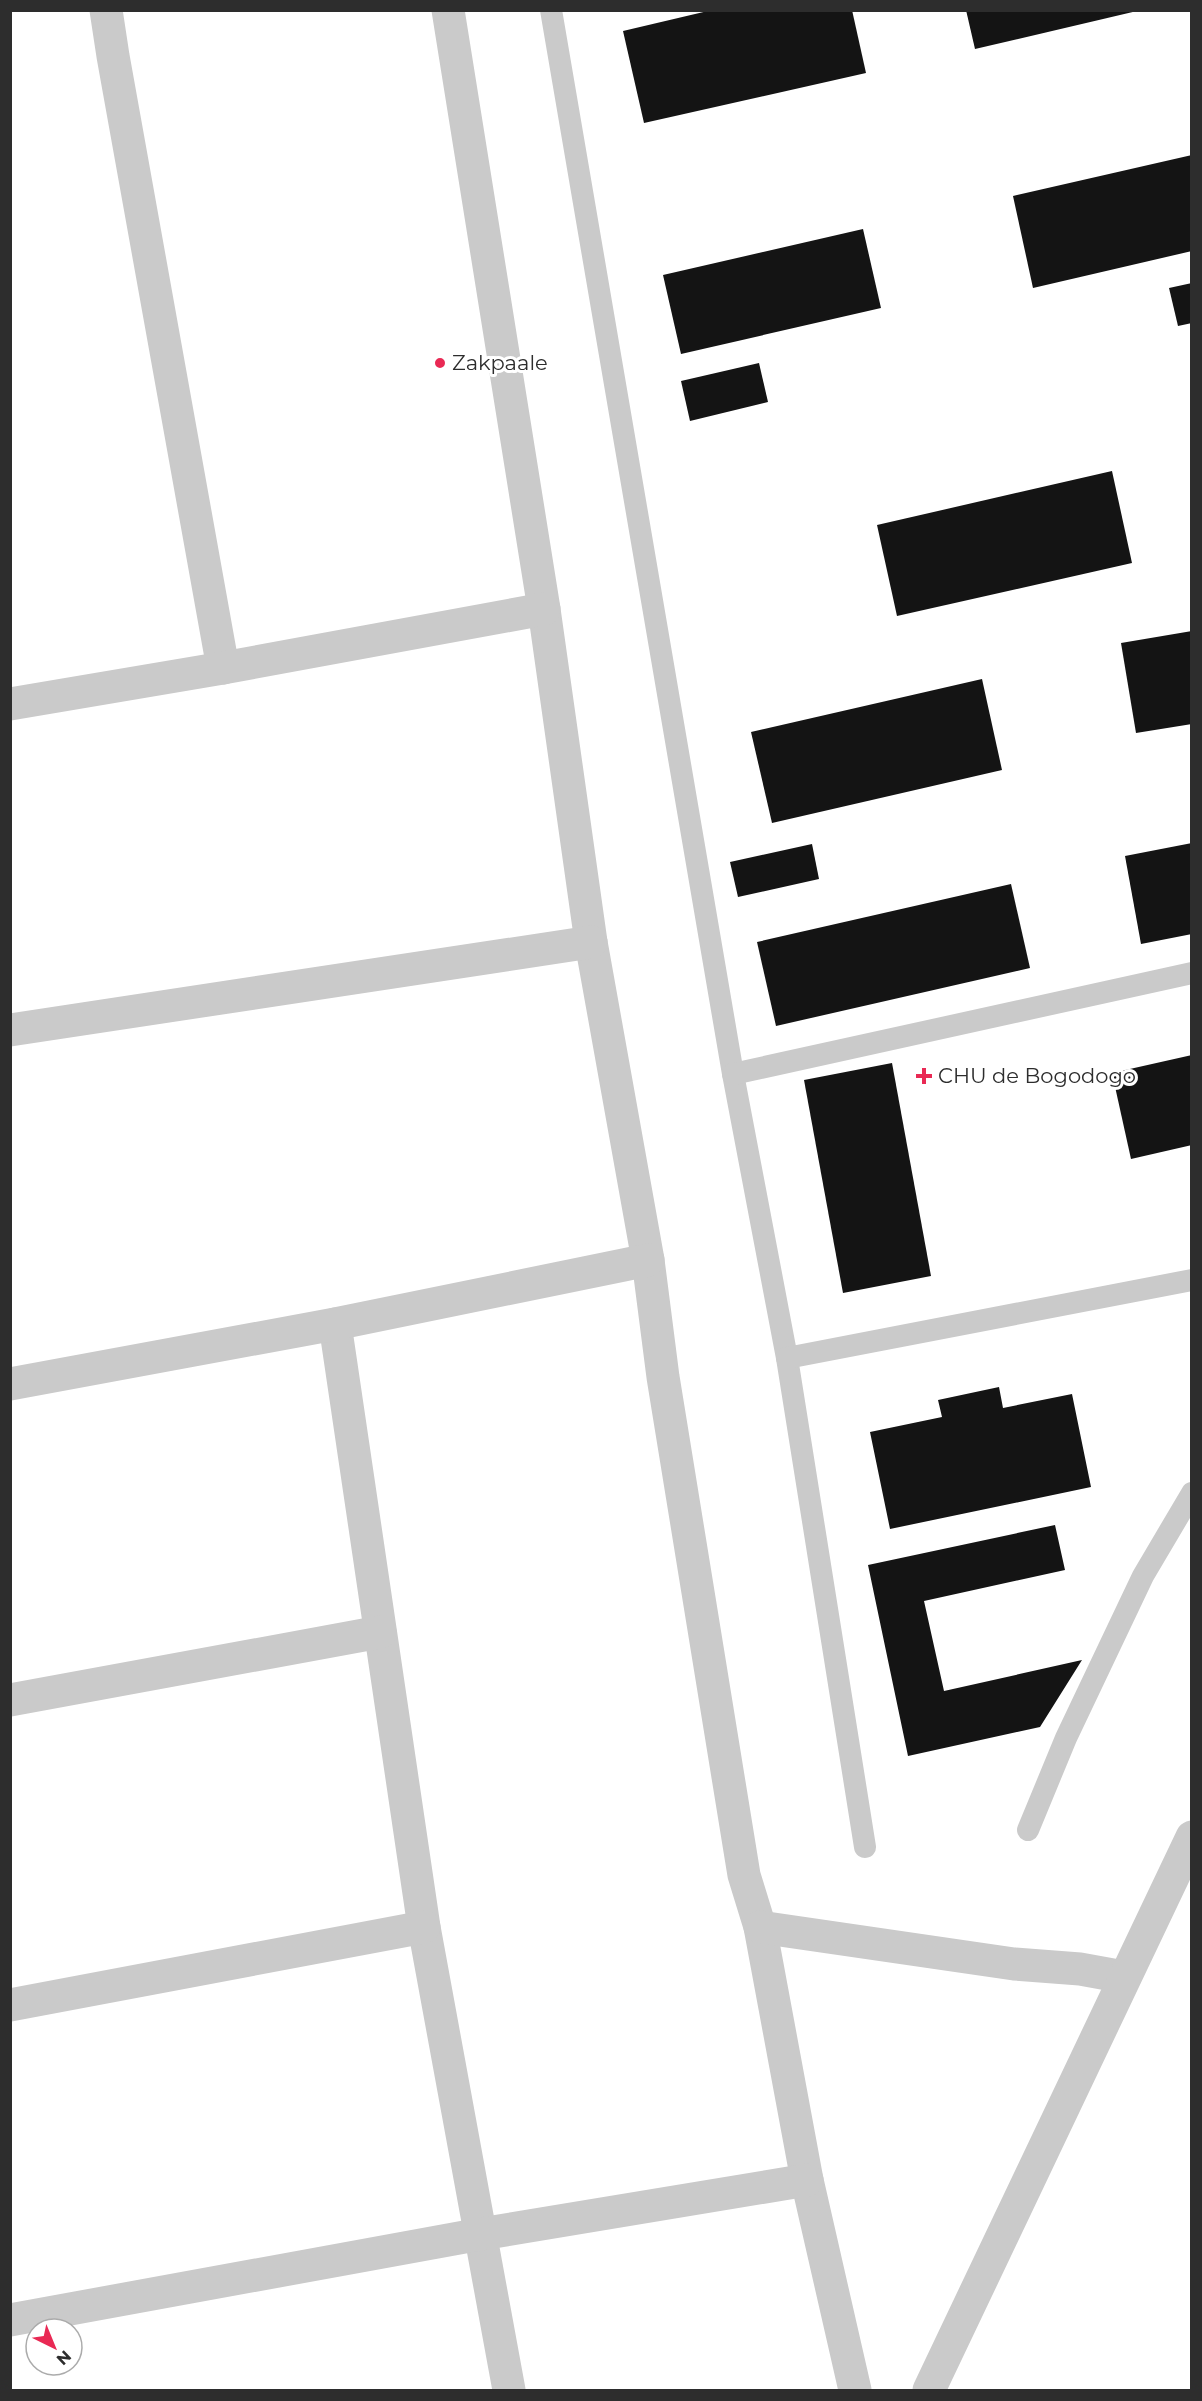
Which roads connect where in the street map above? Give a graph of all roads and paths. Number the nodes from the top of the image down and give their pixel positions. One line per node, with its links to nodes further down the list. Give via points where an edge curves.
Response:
1 (106, 10): 5 (street)
2 (448, 10): 4 (street)
3 (551, 10): 10 (lane)
4 (544, 609): 5 (street); 7 (street)
5 (223, 668): 6 (street)
6 (10, 704)
7 (591, 942): 9 (street); 11 (street)
8 (1191, 972): 10 (lane)
9 (10, 1030)
10 (733, 1074): 14 (lane)
11 (648, 1260): 13 (street); 23 (street, via 663,1377 744,1875)
12 (1191, 1280): 14 (lane)
13 (335, 1324): 15 (street); 17 (street)
14 (788, 1358): 21 (lane)
15 (10, 1384)
16 (1191, 1493): 19 (lane, via 1143,1576 1066,1738)
17 (380, 1632): 18 (street); 22 (street)
18 (10, 1700)
19 (1028, 1830)
20 (1191, 1837): 24 (street)
21 (865, 1847)
22 (424, 1927): 25 (street); 27 (street)
23 (759, 1928): 24 (street); 26 (street)
24 (1124, 1977): 31 (street)
25 (10, 2005)
26 (807, 2180): 27 (street); 30 (street)
27 (481, 2234): 28 (street); 29 (street)
28 (10, 2320)
29 (508, 2391)
30 (855, 2391)
31 (929, 2391)

